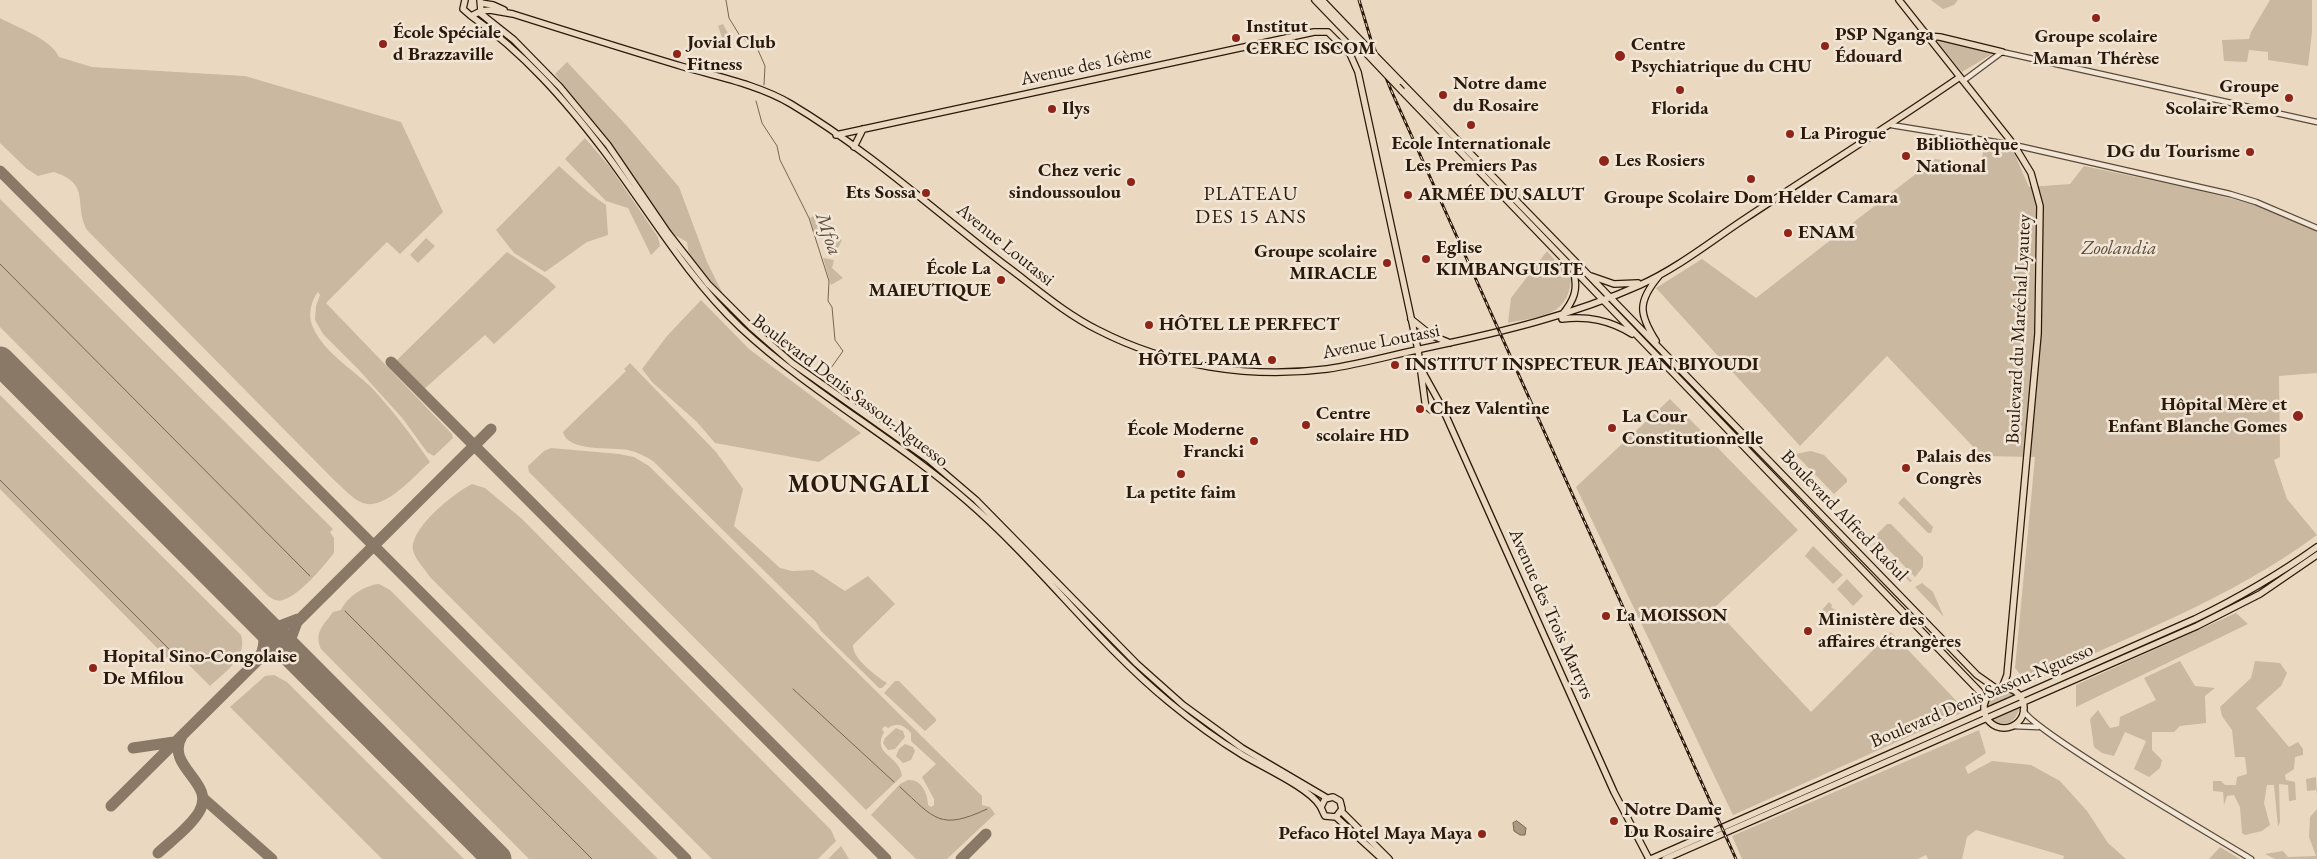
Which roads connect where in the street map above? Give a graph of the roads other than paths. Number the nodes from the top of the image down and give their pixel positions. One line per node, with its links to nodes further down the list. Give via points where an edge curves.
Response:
1 (458, 0): 7 (main road)
2 (465, 0): 7 (main road)
3 (1315, 0): 13 (main road)
4 (1322, 0): 13 (main road)
5 (1899, 0): 11 (main road, Boulevard du Maréchal Lyautey)
6 (480, 2): 8 (main road); 9 (main road, Avenue Loutassi)
7 (463, 9): 10 (main road, Boulevard Denis Sassou-Nguesso)
8 (480, 12): 9 (main road, Avenue Loutassi, via 490,10); 10 (main road); 26 (main road, Boulevard Denis Sassou-Nguesso, via 514,40 560,87 608,145)
9 (513, 14): 22 (main road, Avenue Loutassi, via 758,90 790,104)
10 (471, 16): 27 (main road, Boulevard Denis Sassou-Nguesso, via 509,44 554,90 604,151)
11 (1928, 36): 14 (main road); 15 (main road, Boulevard du Maréchal Lyautey)
12 (1340, 41): 21 (main road, Avenue des 16ème, via 1328,32 1314,32); 35 (main road, Avenue des Trois Martyrs, via 1358,72)
13 (1366, 50): 28 (main road, Boulevard Alfred Raôul, bridge); 30 (main road, Boulevard Alfred Raôul, bridge, via 1400,81)
14 (2002, 52): 16 (street); 19 (street)
15 (1954, 70): 16 (main road, Boulevard du Maréchal Lyautey); 17 (main road)
16 (1961, 79): 17 (main road); 18 (main road); 23 (main road, Boulevard du Maréchal Lyautey)
17 (1953, 82): 18 (main road)
18 (1943, 90): 20 (main road, Avenue Loutassi)
19 (2317, 122)
20 (1892, 125): 23 (street); 29 (main road, Avenue Loutassi)
21 (863, 129): 22 (main road, Avenue des 16ème); 24 (main road)
22 (836, 135): 24 (main road, Avenue Loutassi)
23 (2014, 145): 25 (street, via 2237,196); 44 (main road, Boulevard du Maréchal Lyautey, via 2035,184 2041,226 2036,357)
24 (854, 147): 38 (main road, Avenue Loutassi, via 1048,299 1093,328 1144,350 1208,367 1283,372 1330,368)
25 (2317, 228)
26 (677, 244): 27 (main road); 53 (main road, Boulevard Denis Sassou-Nguesso, via 730,307 792,363 928,459 976,500 1137,664 1178,701 1242,748)
27 (671, 248): 54 (main road, Boulevard Denis Sassou-Nguesso, via 722,309 765,349 919,462 970,504 1157,692 1210,733 1309,794)
28 (1572, 268): 33 (main road, Boulevard Alfred Raôul); 34 (main road, via 1576,280 1575,294)
29 (1663, 272): 31 (main road, Avenue Loutassi); 39 (main road, via 1651,286 1642,306 1646,325)
30 (1588, 276): 31 (main road, via 1614,284); 32 (main road, Boulevard Alfred Raôul)
31 (1648, 281): 32 (main road, Avenue Loutassi)
32 (1613, 300): 33 (main road, Avenue Loutassi); 39 (main road, Boulevard Alfred Raôul)
33 (1605, 303): 34 (main road, Avenue Loutassi); 36 (main road, Boulevard Alfred Raôul)
34 (1562, 317): 36 (main road, via 1596,319 1616,325); 37 (main road, Avenue Loutassi)
35 (1412, 319): 37 (main road, via 1431,335); 38 (main road, Avenue des Trois Martyrs)
36 (1639, 338): 48 (main road, Boulevard Alfred Raôul, via 1976,687)
37 (1450, 343): 38 (main road, Avenue Loutassi)
38 (1418, 350): 40 (main road, Avenue des Trois Martyrs)
39 (1663, 351): 45 (main road, Boulevard Alfred Raôul, via 1977,675)
40 (1420, 367): 41 (main road, Avenue des Trois Martyrs); 41 (main road, Avenue des Trois Martyrs, via 1426,406 1431,410)
41 (1442, 408): 59 (main road, Avenue des Trois Martyrs)
42 (2317, 547): 47 (main road, Boulevard Denis Sassou-Nguesso, via 2234,600)
43 (2317, 555): 47 (main road, Boulevard Denis Sassou-Nguesso, via 2240,605)
44 (2007, 675): 45 (main road, Boulevard du Maréchal Lyautey); 46 (main road, Boulevard du Maréchal Lyautey)
45 (2000, 689): 46 (main road); 48 (main road, via 1992,692)
46 (2013, 690): 47 (main road)
47 (2022, 700): 49 (main road); 50 (main road, Boulevard Denis Sassou-Nguesso)
48 (1985, 702): 50 (main road)
49 (2024, 710): 51 (main road); 52 (street, via 2028,719)
50 (1986, 716): 51 (main road, via 2001,727); 59 (main road, Boulevard Denis Sassou-Nguesso, via 1908,744); 60 (main road, Boulevard Denis Sassou-Nguesso)
51 (2012, 726): 52 (street, via 2027,724)
52 (2040, 727): 61 (street)
53 (1328, 798): 54 (main road); 55 (main road, via 1340,801)
54 (1321, 807): 56 (main road, via 1325,816)
55 (1341, 811): 56 (main road); 58 (main road)
56 (1336, 817): 57 (main road)
57 (1382, 859)
58 (1389, 859)
59 (1649, 859)
60 (1665, 859)
61 (2252, 859)

